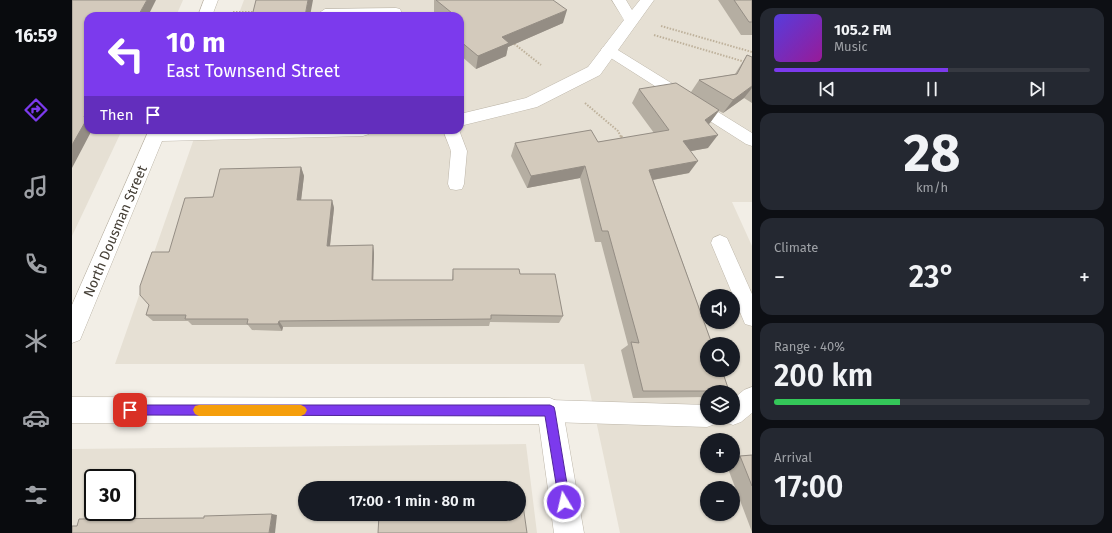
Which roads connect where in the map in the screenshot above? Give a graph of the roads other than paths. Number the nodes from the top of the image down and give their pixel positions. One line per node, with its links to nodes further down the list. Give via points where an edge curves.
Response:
1 (211, 0): 4 (street)
2 (619, 0): 5 (street)
3 (647, 0): 5 (street)
4 (206, 12)
5 (631, 20): 6 (street)
6 (608, 50): 7 (street, via 594,70 531,103); 10 (lane)
7 (464, 119)
8 (156, 134): 14 (street, North Dousman Street)
9 (453, 134): 11 (lane, via 459,151)
10 (752, 140)
11 (456, 184)
12 (720, 243): 13 (lane)
13 (752, 317)
14 (72, 332)
15 (752, 398): 16 (lane)
16 (740, 408)
17 (72, 410): 18 (street)
18 (550, 411): 19 (lane); 20 (street)
19 (700, 416)
20 (570, 533)

